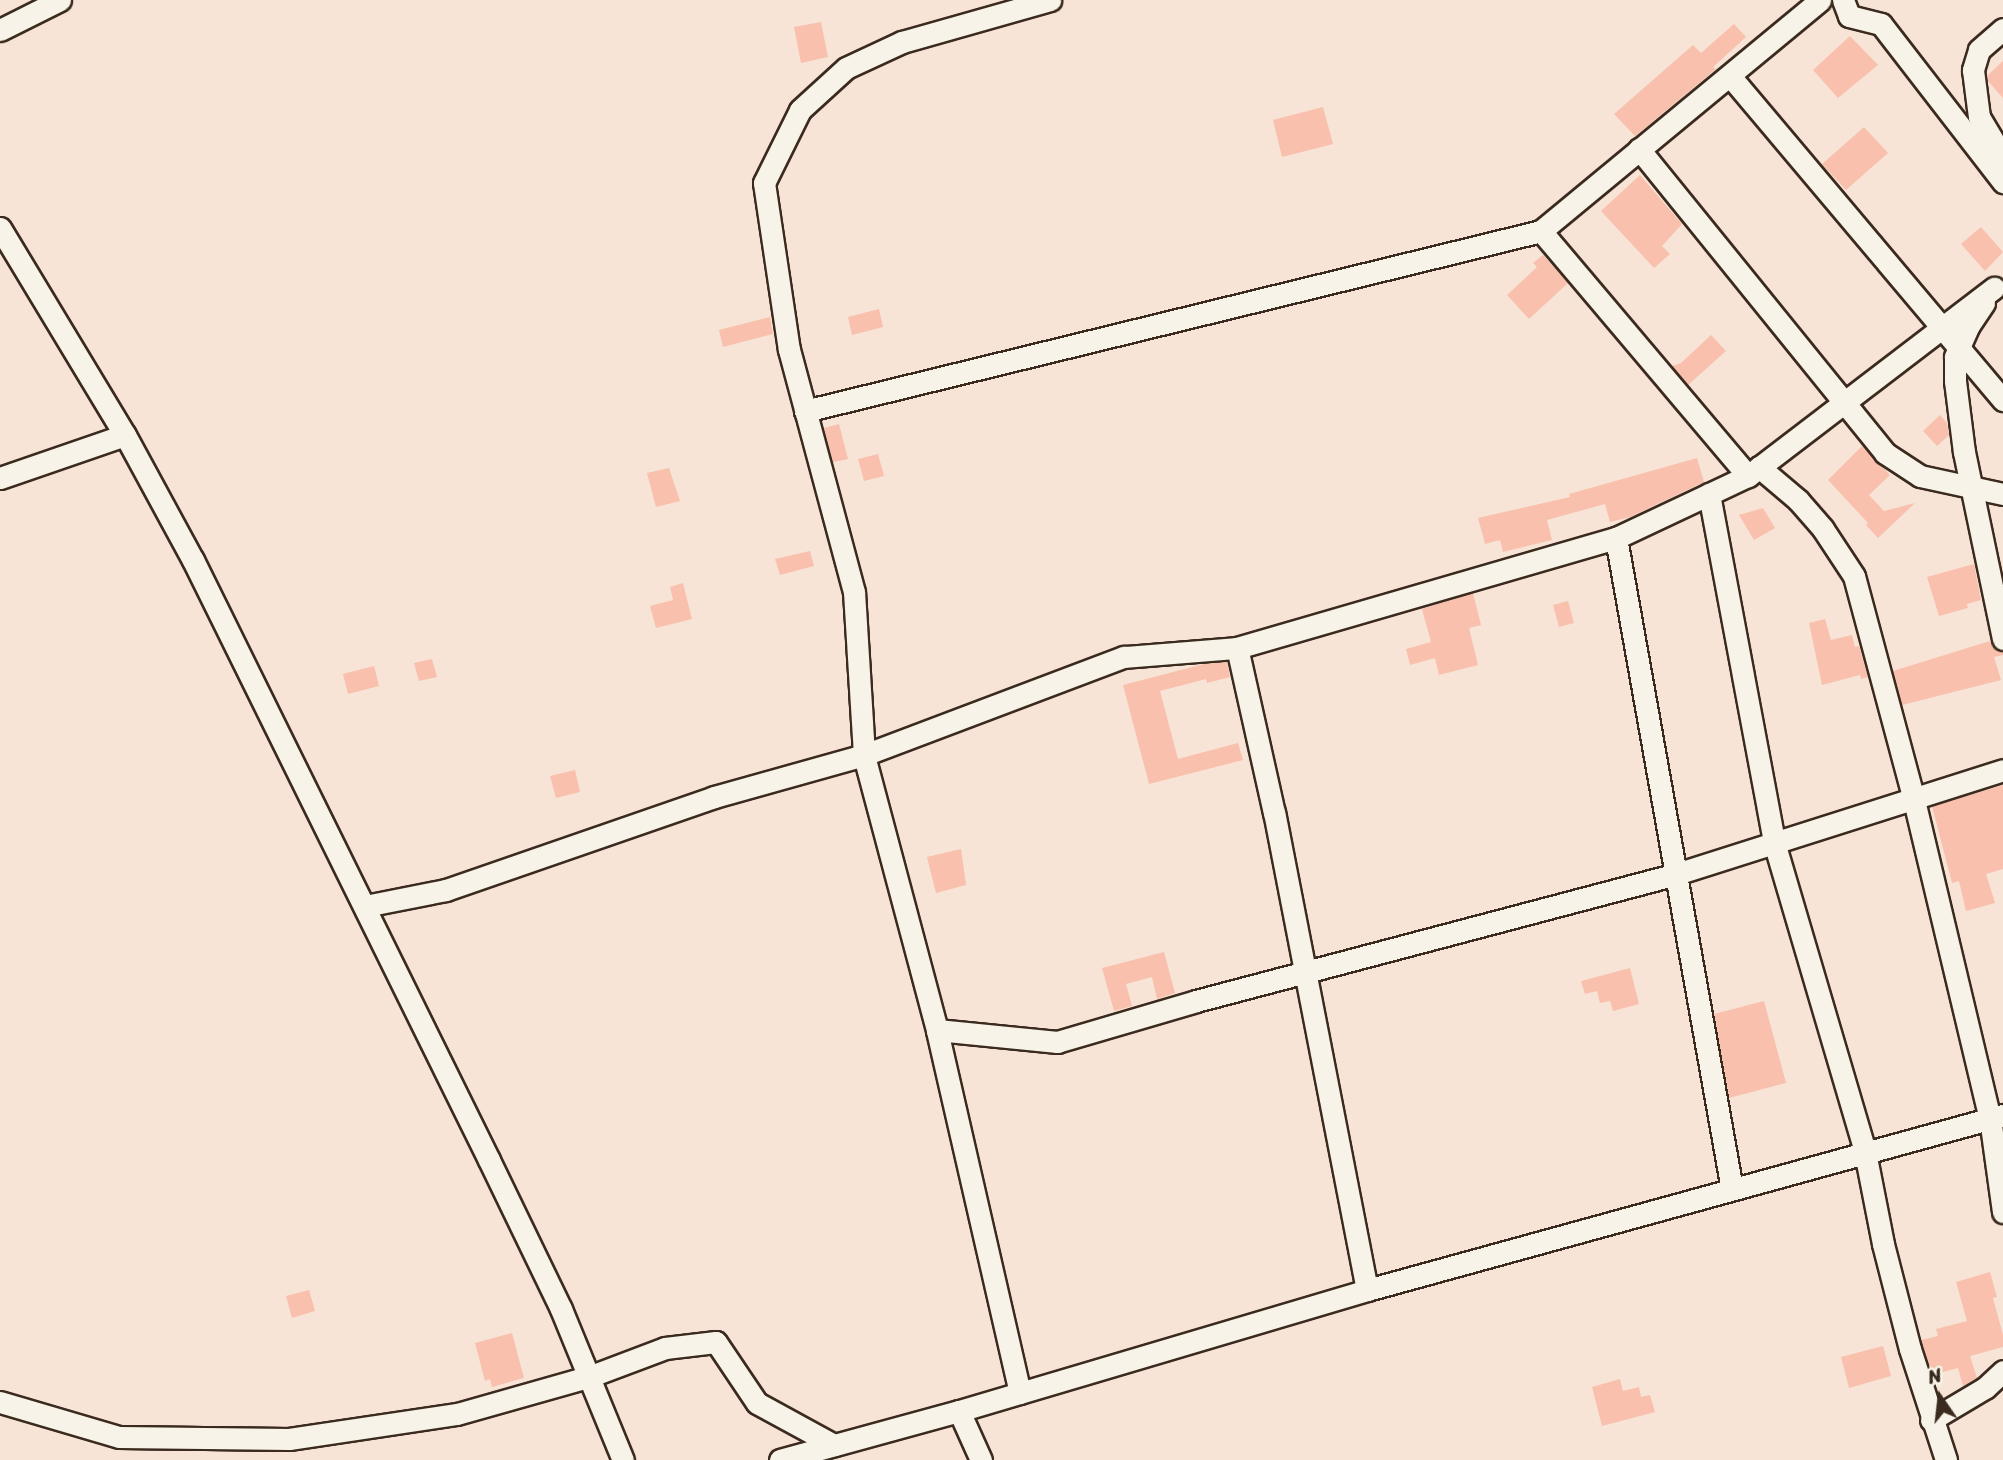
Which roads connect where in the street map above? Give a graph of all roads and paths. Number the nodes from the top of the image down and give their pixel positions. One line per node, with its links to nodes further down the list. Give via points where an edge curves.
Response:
1 (60, 0): 6 (street)
2 (1050, 0): 18 (street, via 902,42 846,68 800,110 764,183 789,350)
3 (1820, 0): 7 (street)
4 (1843, 0): 10 (street, via 1849,16 1881,24)
5 (2003, 29): 9 (street, via 1979,50 1973,70 1979,117)
6 (0, 30)
7 (1730, 76): 8 (street); 14 (street)
8 (1639, 149): 12 (street); 17 (street)
9 (2003, 157)
10 (2003, 183)
11 (0, 228): 19 (street)
12 (1541, 231): 18 (street); 20 (street)
13 (1999, 284): 14 (street); 15 (street, via 1969,325)
14 (1944, 327): 15 (street); 17 (street)
15 (1960, 346): 16 (street); 22 (street, via 1955,381)
16 (2003, 400)
17 (1844, 402): 20 (street); 22 (street, via 1885,453 1920,476)
18 (805, 411): 28 (street, via 855,592)
19 (125, 435): 21 (street); 33 (street, via 193,560)
20 (1753, 472): 23 (street); 30 (street, via 1798,500 1854,576)
21 (0, 478)
22 (1971, 486): 24 (street); 26 (street)
23 (1709, 494): 25 (street); 31 (street)
24 (2003, 494)
25 (1616, 538): 27 (street); 32 (street)
26 (2003, 639)
27 (1237, 648): 28 (street, via 1124,657); 34 (street)
28 (864, 755): 33 (street, via 714,797 446,890); 35 (street)
29 (2003, 770): 30 (street)
30 (1913, 796): 31 (street); 36 (street)
31 (1774, 842): 32 (street); 37 (street)
32 (1676, 874): 34 (street); 38 (street)
33 (365, 906): 42 (street)
34 (1305, 974): 35 (street, via 1057,1042); 40 (street)
35 (937, 1030): 43 (street)
36 (1996, 1117): 37 (street); 39 (street)
37 (1865, 1152): 38 (street); 46 (street, via 1883,1244)
38 (1731, 1189): 40 (street)
39 (2003, 1212)
40 (1367, 1290): 43 (street)
41 (2003, 1371): 46 (street, via 1985,1388)
42 (591, 1376): 44 (street, via 457,1414 289,1439 119,1437); 47 (street, via 665,1348 716,1342 757,1403); 48 (street)
43 (1020, 1393): 45 (street)
44 (0, 1402)
45 (959, 1411): 47 (street); 50 (street)
46 (1931, 1420): 51 (street)
47 (834, 1446): 49 (street)
48 (624, 1460)
49 (780, 1460)
50 (981, 1460)
51 (1945, 1460)

